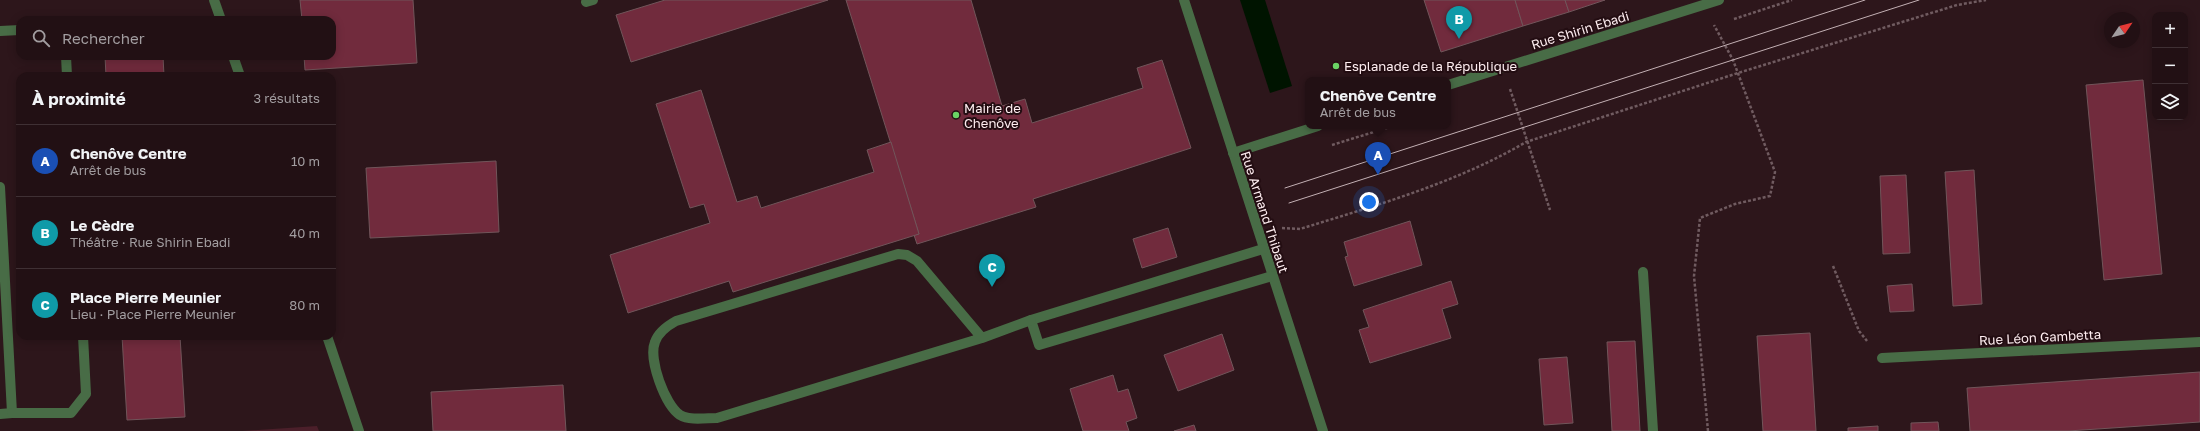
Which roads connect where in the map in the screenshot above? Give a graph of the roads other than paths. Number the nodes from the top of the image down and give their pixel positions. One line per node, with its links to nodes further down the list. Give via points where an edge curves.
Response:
1 (214, 0): 5 (street)
2 (1184, 0): 14 (street, Rue Armand Thibaut)
3 (1719, 0): 4 (street, Rue Shirin Ebadi)
4 (1702, 3): 12 (street, Rue Shirin Ebadi)
5 (220, 16)
6 (0, 30): 7 (street)
7 (16, 30)
8 (66, 60): 10 (street)
9 (234, 60): 11 (street)
10 (67, 72)
11 (239, 72)
12 (1451, 84)
13 (1309, 129): 14 (street)
14 (1233, 153): 16 (street, Rue Armand Thibaut)
15 (0, 188): 19 (street)
16 (1263, 249): 18 (street, Rue Armand Thibaut); 20 (street)
17 (1643, 272): 30 (street)
18 (1272, 276): 20 (street, via 1039,345); 29 (street, Rue Armand Thibaut)
19 (2, 281): 26 (street)
20 (1031, 320): 21 (street)
21 (982, 338): 21 (street, via 916,261 907,255 898,254 676,321 666,327 660,335 653,352 665,396 672,407 681,415 693,418 717,418)
22 (82, 340): 26 (street, via 86,394 71,413)
23 (328, 340): 28 (street)
24 (2200, 342): 25 (street, Rue Léon Gambetta)
25 (1882, 358)
26 (12, 413): 27 (street)
27 (0, 414)
28 (359, 431)
29 (1322, 431)
30 (1653, 431)

